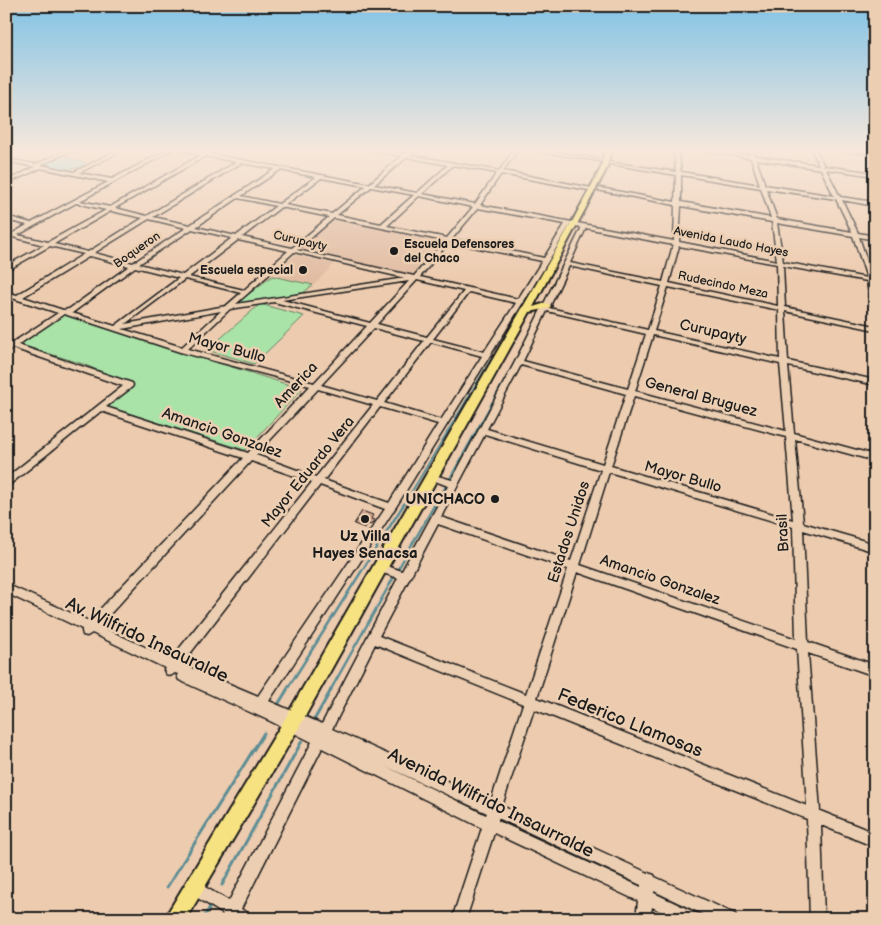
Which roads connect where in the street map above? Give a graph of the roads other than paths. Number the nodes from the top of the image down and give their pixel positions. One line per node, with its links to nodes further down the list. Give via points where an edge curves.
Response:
1 (90, 193): 18 (street)
2 (136, 193): 23 (street)
3 (191, 193): 26 (street)
4 (244, 193): 16 (street, Boqueron)
5 (297, 193): 22 (street)
6 (358, 193): 24 (street)
7 (416, 193): 15 (street, Avenida Laudo Hayes)
8 (485, 193): 19 (street, America)
9 (595, 193): 28 (highway)
10 (616, 193): 20 (street)
11 (679, 193): 20 (street, Estados Unidos)
12 (765, 193): 27 (street, Brasil)
13 (808, 193): 17 (street)
14 (835, 193): 17 (street)
15 (420, 194): 19 (street, Avenida Laudo Hayes); 30 (street)
16 (239, 197): 22 (street); 31 (street, Boqueron)
17 (838, 198): 21 (street); 32 (street)
18 (75, 201): 23 (street, Curupayty); 29 (street)
19 (477, 204): 28 (street, Avenida Laudo Hayes); 36 (street, America)
20 (679, 204): 27 (street); 37 (street, Estados Unidos)
21 (875, 204)
22 (279, 206): 24 (street); 34 (street)
23 (109, 209): 26 (street, Curupayty); 38 (street)
24 (331, 217): 30 (street); 39 (street)
25 (6, 218): 29 (street)
26 (150, 218): 31 (street, Curupayty); 40 (street)
27 (774, 219): 32 (street); 42 (street, Brasil)
28 (577, 223): 37 (street, Avenida Laudo Hayes); 41 (street); 43 (street, via 584,229); 55 (highway, via 577,231); 102 (highway)
29 (30, 224): 33 (street)
30 (383, 226): 36 (street)
31 (190, 227): 34 (street, Curupayty); 44 (street, Boqueron)
32 (855, 234): 35 (street); 48 (street)
33 (9, 237): 38 (street)
34 (236, 238): 39 (street, Curupayty); 46 (street)
35 (875, 238)
36 (448, 240): 41 (street); 47 (street, America)
37 (677, 241): 42 (street, Avenida Laudo Hayes); 49 (street, Estados Unidos)
38 (49, 244): 40 (street); 45 (street)
39 (292, 251): 47 (street, Curupayty); 51 (street)
40 (91, 254): 44 (street); 53 (street)
41 (547, 260): 55 (street)
42 (780, 261): 48 (street, Avenida Laudo Hayes); 57 (street, Brasil)
43 (566, 264): 49 (street, Rudecindo Meza); 55 (street)
44 (134, 265): 46 (street); 58 (street, Boqueron, via 71,311)
45 (6, 269)
46 (184, 278): 51 (street); 61 (street)
47 (416, 278): 50 (street, Curupayty); 54 (street); 60 (street, America)
48 (872, 279): 59 (street)
49 (666, 284): 57 (street, Rudecindo Meza); 63 (street, Estados Unidos)
50 (467, 291): 55 (street, Curupayty); 64 (street, Mayor Eduardo Vera)
51 (244, 292): 56 (street)
52 (6, 294): 53 (street, Mayor Bullo)
53 (19, 297): 58 (street, Mayor Bullo)
54 (272, 300): 56 (street); 60 (street)
55 (536, 307): 63 (street, Curupayty); 68 (street); 69 (street); 84 (highway)
56 (226, 309): 61 (street); 67 (street)
57 (782, 309): 62 (street, Rudecindo Meza); 70 (street, Brasil)
58 (63, 312): 61 (street, Mayor Bullo); 65 (street, Boqueron)
59 (875, 313)
60 (371, 326): 64 (street); 73 (street, America)
61 (116, 328): 67 (street, Mayor Bullo)
62 (875, 328)
63 (649, 332): 70 (street, Curupayty); 74 (street, Estados Unidos)
64 (429, 341): 68 (street); 75 (street, Mayor Eduardo Vera)
65 (10, 344): 66 (street, Boqueron); 71 (street)
66 (6, 350)
67 (183, 350): 73 (street, Mayor Bullo)
68 (488, 355): 77 (street)
69 (519, 362): 74 (street, General Bruguez); 78 (street)
70 (784, 362): 72 (street, Curupayty); 79 (street, Brasil)
71 (75, 367): 76 (street, via 129,385)
72 (875, 383)
73 (314, 386): 75 (street, Mayor Bullo); 80 (street, America)
74 (630, 392): 79 (street, General Bruguez); 82 (street, Estados Unidos)
75 (380, 404): 77 (street, Mayor Bullo); 83 (street, Mayor Eduardo Vera)
76 (100, 408): 80 (street, Amancio Gonzalez); 85 (street)
77 (443, 423): 86 (street)
78 (483, 431): 82 (street, Mayor Bullo); 84 (street)
79 (790, 435): 81 (street, General Bruguez); 88 (street, Brasil)
80 (248, 456): 83 (street, Amancio Gonzalez); 94 (street, America)
81 (875, 458)
82 (605, 468): 88 (street, Mayor Bullo); 90 (street, Estados Unidos)
83 (317, 481): 86 (street, Amancio Gonzalez); 97 (street, Mayor Eduardo Vera)
84 (447, 482): 87 (street); 91 (highway)
85 (6, 483)
86 (391, 507): 100 (street, via 264,697)
87 (435, 519): 90 (street, Amancio Gonzalez); 91 (street)
88 (798, 525): 89 (street, Mayor Bullo); 96 (street, Brasil)
89 (875, 548)
90 (573, 566): 96 (street, Amancio Gonzalez); 99 (street, Estados Unidos)
91 (395, 573): 95 (street); 102 (highway)
92 (6, 588): 94 (street)
93 (6, 593): 94 (street, Av. Wilfrido Insauralde)
94 (89, 629): 97 (street, Av. Wilfrido Insauralde)
95 (372, 638): 99 (street, Federico Llamosas); 103 (street)
96 (802, 644): 98 (street, Amancio Gonzalez); 105 (street, Brasil)
97 (171, 668): 100 (street); 101 (street, Av. Wilfrido Insauralde)
98 (875, 671)
99 (531, 702): 104 (street, Estados Unidos); 105 (street, Federico Llamosas)
100 (263, 704): 101 (street); 102 (street)
101 (274, 717): 102 (street, Avenida Wilfrido Insaurralde)
102 (296, 723): 103 (street, Avenida Wilfrido Insaurralde); 109 (highway); 112 (highway)
103 (323, 737): 104 (street, Avenida Wilfrido Insaurralde, via 342,739); 106 (street, Avenida Wilfrido Insaurralde); 111 (street)
104 (494, 809): 106 (street, Estados Unidos); 108 (street, Avenida Wilfrido Insaurralde)
105 (814, 816): 107 (street, Federico Llamosas); 118 (street, Brasil)
106 (490, 824): 110 (street, Avenida Wilfrido Insaurralde); 114 (street, Estados Unidos)
107 (875, 840)
108 (649, 880): 110 (street); 117 (street, Avenida Wilfrido Insaurralde)
109 (198, 890): 111 (street); 113 (highway)
110 (646, 897): 115 (street); 116 (street, Avenida Wilfrido Insaurralde)
111 (236, 917)
112 (174, 919)
113 (182, 919)
114 (459, 919)
115 (642, 919)
116 (693, 919)
117 (730, 919)
118 (817, 919)

